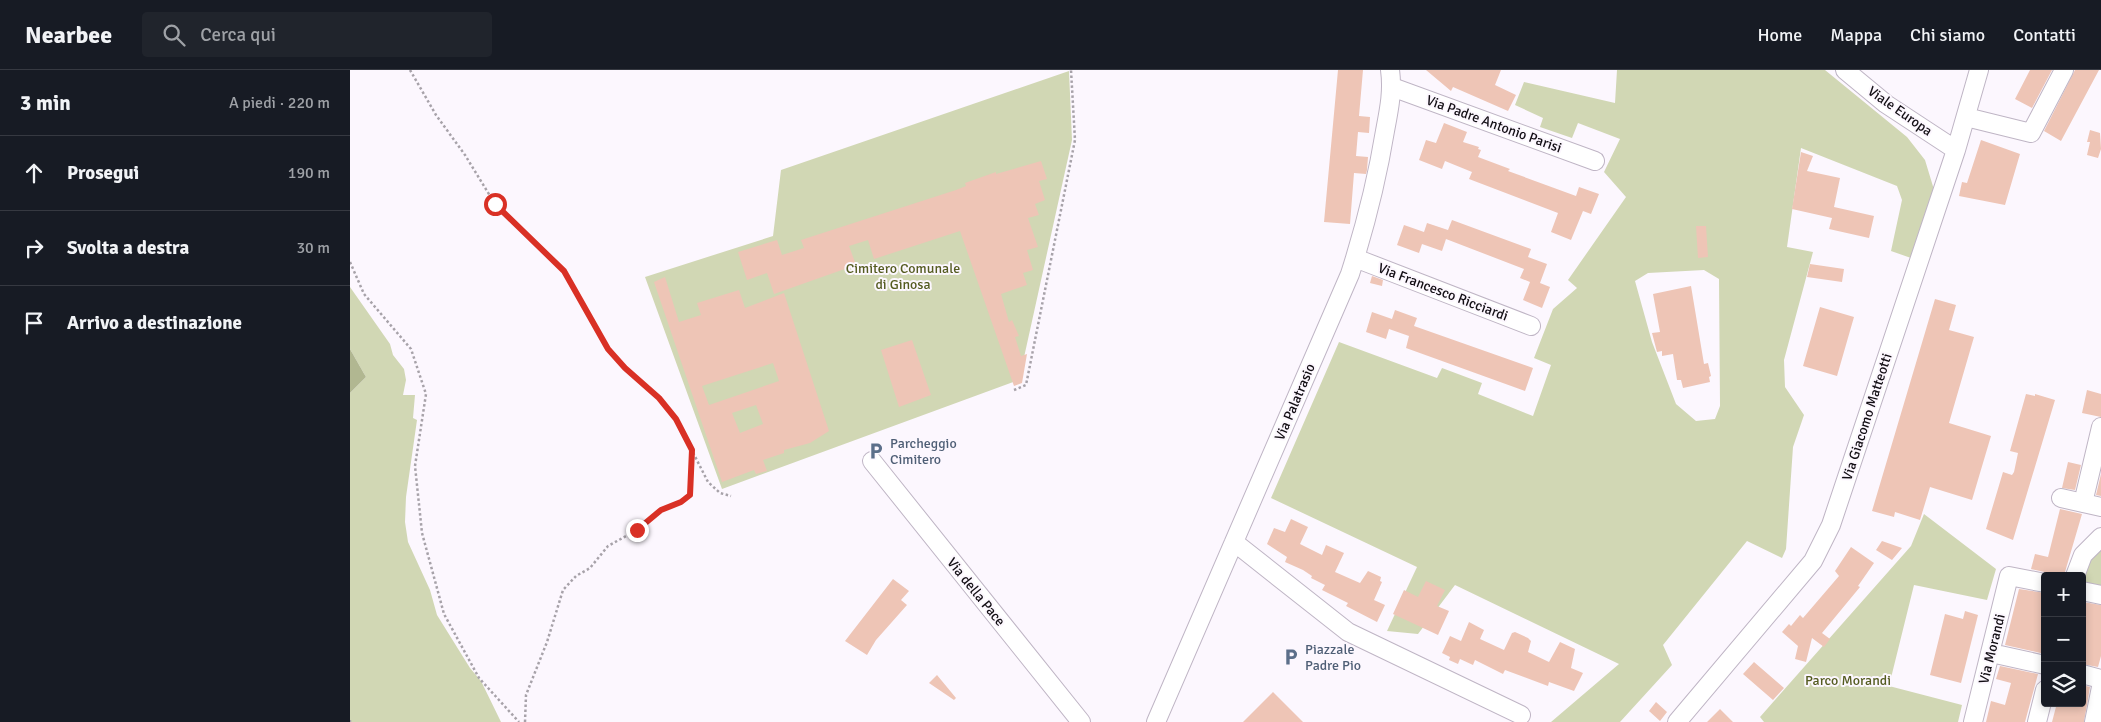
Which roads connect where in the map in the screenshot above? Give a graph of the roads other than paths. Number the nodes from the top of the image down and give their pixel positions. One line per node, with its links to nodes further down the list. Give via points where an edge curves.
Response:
1 (1845, 70): 6 (street, Viale Europa, via 1886,104)
2 (1979, 70): 5 (street, Via Giacomo Matteotti)
3 (2064, 70): 5 (street, via 2030,133)
4 (1391, 79): 7 (street, Via Padre Antonio Parisi); 8 (street, Via Palatrasio, via 1380,162)
5 (1966, 117): 6 (street, Via Giacomo Matteotti)
6 (1956, 150): 30 (street, Via Giacomo Matteotti, via 1831,524 1814,560)
7 (1595, 161)
8 (1355, 258): 9 (street, Via Francesco Ricciardi); 16 (street, Via Palatrasio)
9 (1530, 326)
10 (2101, 427): 13 (street)
11 (872, 461): 28 (street, Via della Pace)
12 (2061, 498): 13 (street)
13 (2083, 503): 14 (street)
14 (2101, 507)
15 (2101, 537): 17 (street, via 2083,556)
16 (1234, 542): 27 (street, via 1348,632); 29 (street, Via Palatrasio)
17 (2077, 572)
18 (2041, 582): 21 (street, Via Morandi, via 2009,576)
19 (2086, 592): 20 (street)
20 (2101, 595)
21 (1991, 653): 22 (street); 31 (street, Via Morandi)
22 (2041, 664)
23 (2086, 675): 24 (street)
24 (2101, 679)
25 (2101, 687): 33 (street)
26 (2041, 706): 32 (street)
27 (1521, 715)
28 (1081, 722)
29 (1156, 722)
30 (1677, 722)
31 (1973, 722)
32 (2037, 722)
33 (2094, 722)

